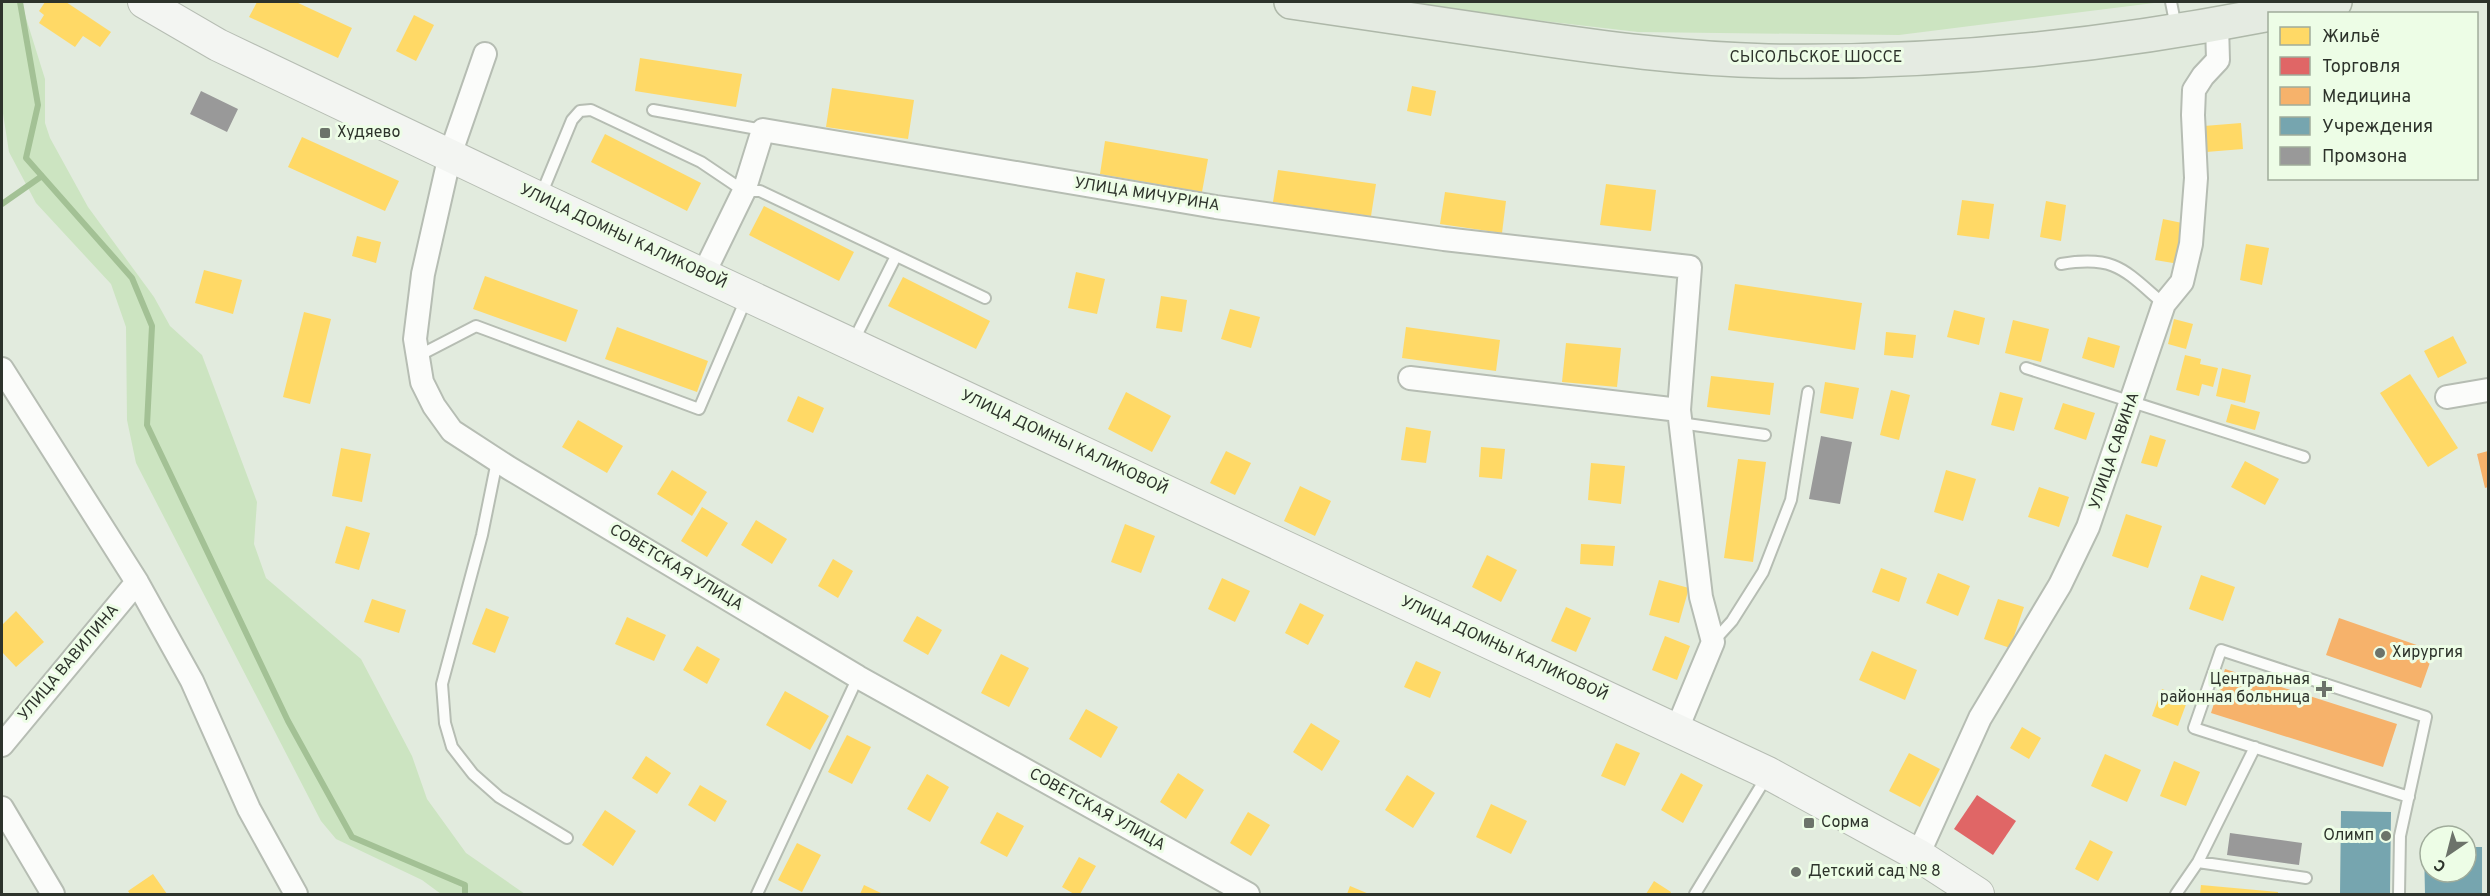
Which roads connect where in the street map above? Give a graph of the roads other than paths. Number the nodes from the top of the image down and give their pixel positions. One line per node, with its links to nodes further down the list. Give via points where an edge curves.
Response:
1 (144, 2): 11 (main road, УЛИЦА ДОМНЫ КАЛИКОВОЙ, via 218,45)
2 (1292, 2): 6 (highway, СЫСОЛЬСКОЕ ШОССЕ, via 1624,51 1767,61 2028,50)
3 (2335, 2): 4 (highway, СЫСОЛЬСКОЕ ШОССЕ)
4 (2282, 12)
5 (2268, 15): 7 (highway, СЫСОЛЬСКОЕ ШОССЕ)
6 (2174, 16): 7 (highway, СЫСОЛЬСКОЕ ШОССЕ)
7 (2217, 25): 19 (street, УЛИЦА САВИНА, via 2218,60 2194,90 2196,178 2191,244 2182,282)
8 (485, 54): 11 (street, СОВЕТСКАЯ УЛИЦА)
9 (653, 110): 10 (lane)
10 (763, 130): 12 (street); 29 (street, УЛИЦА МИЧУРИНА, via 1216,207 1444,239 1690,267)
11 (450, 155): 13 (main road, УЛИЦА ДОМНЫ КАЛИКОВОЙ); 21 (street, СОВЕТСКАЯ УЛИЦА, via 423,274 415,339)
12 (744, 191): 13 (lane, via 679,150 591,110 580,111 572,120); 14 (lane, via 760,191); 16 (street)
13 (539, 198): 16 (main road, УЛИЦА ДОМНЫ КАЛИКОВОЙ)
14 (896, 256): 18 (lane); 20 (lane)
15 (2061, 264): 19 (lane, via 2102,261 2128,274)
16 (703, 275): 17 (main road, УЛИЦА ДОМНЫ КАЛИКОВОЙ)
17 (748, 296): 20 (main road, УЛИЦА ДОМНЫ КАЛИКОВОЙ); 21 (lane, via 699,409 476,326)
18 (985, 298)
19 (2164, 304): 28 (street, УЛИЦА САВИНА)
20 (852, 345): 36 (main road, УЛИЦА ДОМНЫ КАЛИКОВОЙ)
21 (418, 357): 32 (street, СОВЕТСКАЯ УЛИЦА, via 422,382 452,431)
22 (2026, 368): 28 (lane)
23 (2, 369): 33 (street)
24 (1410, 378): 29 (street)
25 (2488, 390): 27 (street)
26 (1808, 392): 34 (lane, via 1791,500 1763,572 1732,621)
27 (2447, 397)
28 (2133, 401): 31 (lane); 43 (street, УЛИЦА САВИНА, via 2088,527 2060,585 1980,718)
29 (1679, 416): 30 (lane); 34 (street, via 1701,597)
30 (1765, 435)
31 (2304, 457)
32 (497, 460): 35 (street, СОВЕТСКАЯ УЛИЦА); 42 (lane, via 482,536 442,684 445,723 452,747 473,774 499,797)
33 (137, 582): 37 (street, УЛИЦА ВАВИЛИНА); 47 (street, via 192,681 249,809)
34 (1713, 642): 36 (street)
35 (858, 677): 48 (lane); 49 (street, СОВЕТСКАЯ УЛИЦА)
36 (1677, 729): 39 (main road, УЛИЦА ДОМНЫ КАЛИКОВОЙ)
37 (2, 745)
38 (2256, 747): 40 (lane); 40 (lane, via 2194,728 2221,651 2426,717); 44 (lane)
39 (1768, 773): 43 (main road, УЛИЦА ДОМНЫ КАЛИКОВОЙ); 50 (lane)
40 (2409, 797): 53 (lane, via 2400,836)
41 (2, 808): 46 (street)
42 (567, 838)
43 (1918, 855): 51 (main road, УЛИЦА ДОМНЫ КАЛИКОВОЙ)
44 (2198, 862): 45 (lane); 52 (lane)
45 (2306, 878)
46 (53, 894)
47 (296, 894)
48 (757, 894)
49 (1248, 894)
50 (1695, 894)
51 (1978, 894)
52 (2176, 894)
53 (2399, 894)

